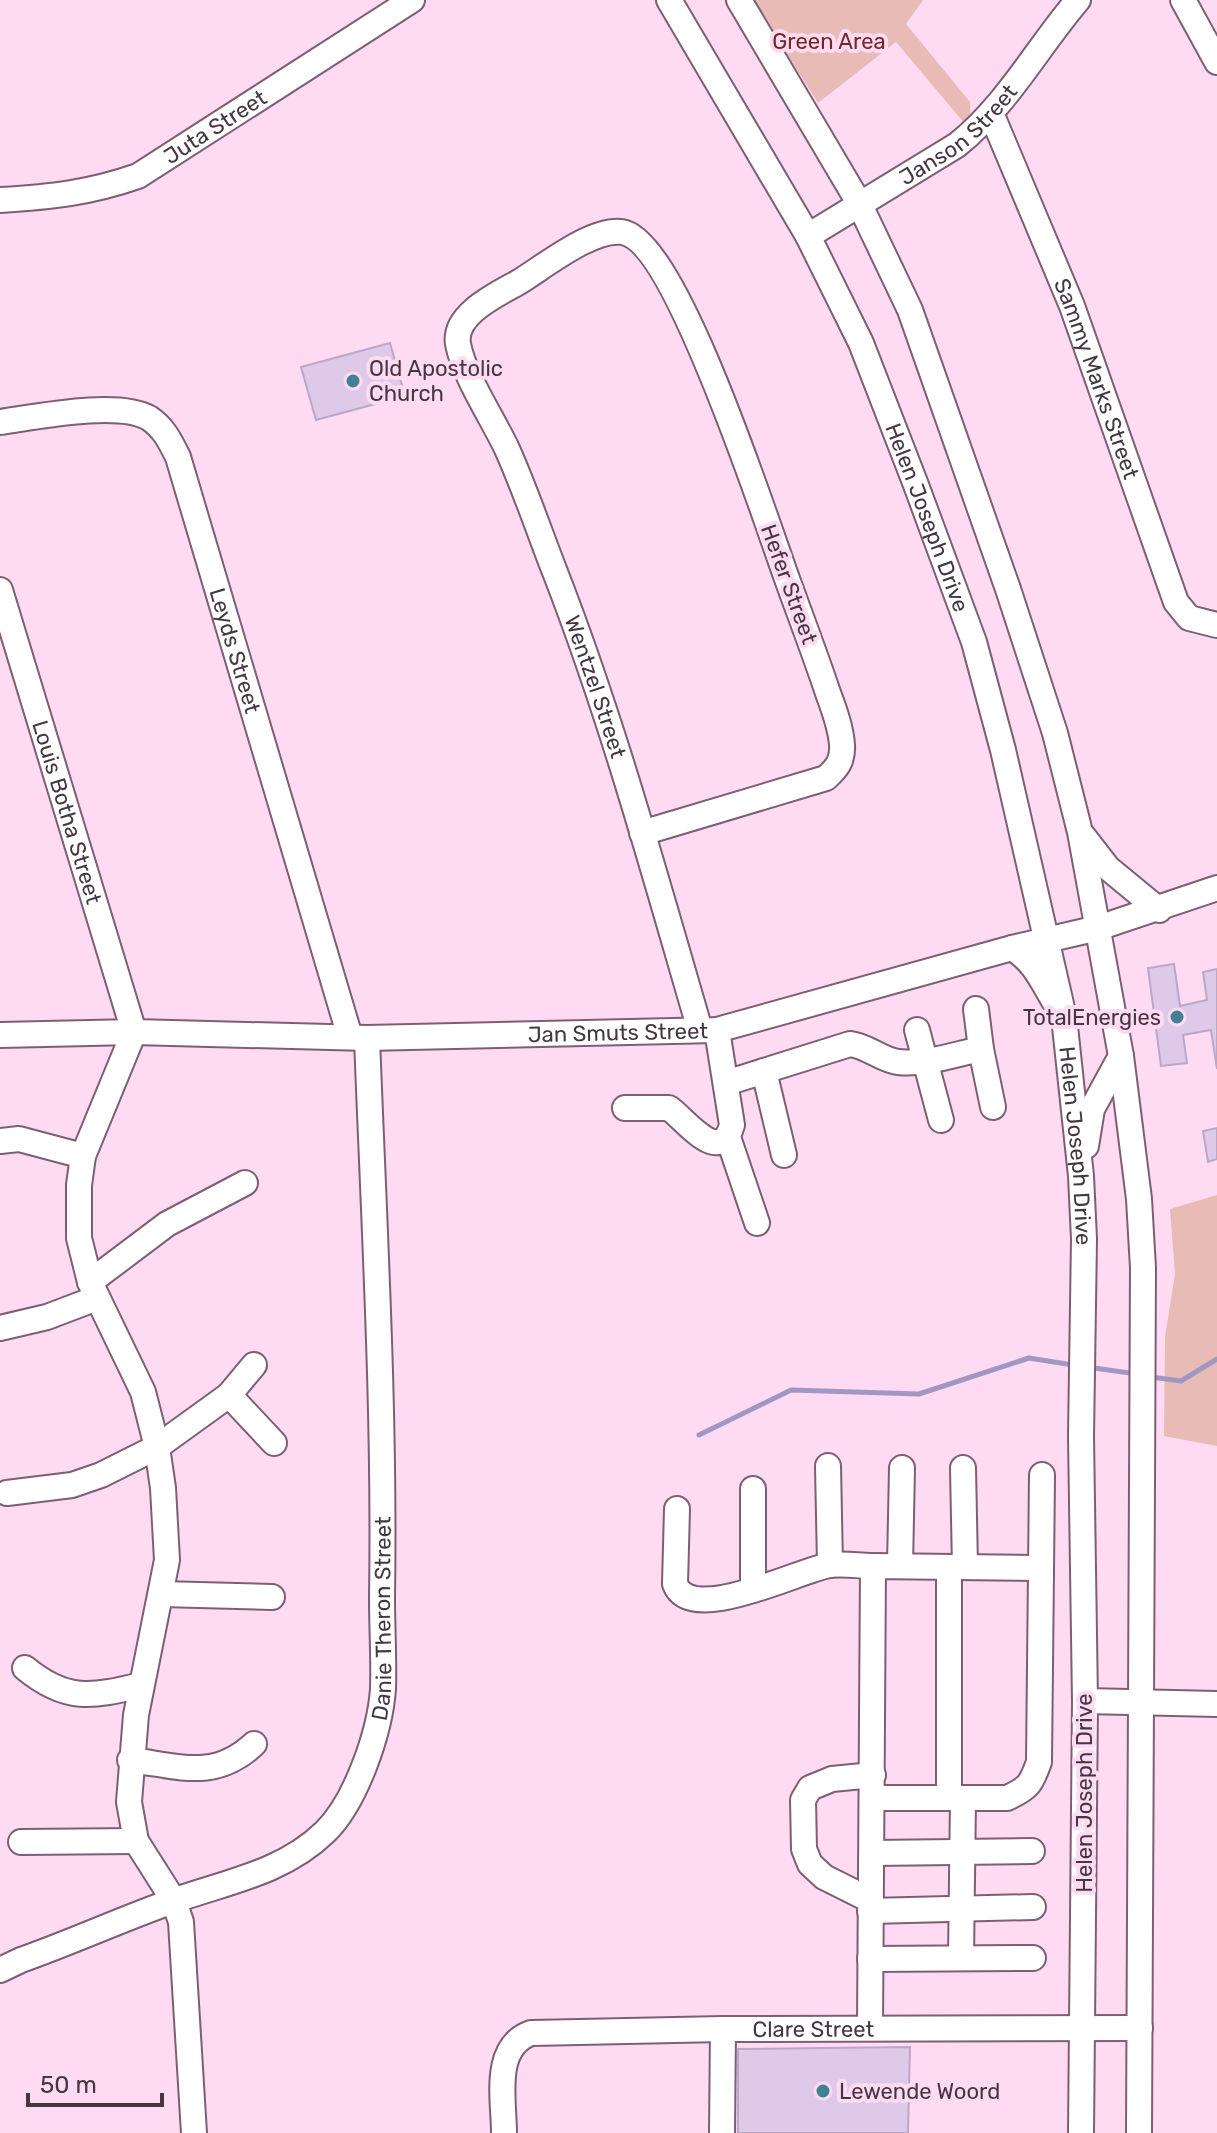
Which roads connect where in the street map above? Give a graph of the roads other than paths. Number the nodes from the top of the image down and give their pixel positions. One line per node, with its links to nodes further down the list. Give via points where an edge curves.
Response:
1 (412, 0): 8 (street, Juta Street, via 138,176 100,189)
2 (669, 0): 11 (street, Helen Joseph Drive)
3 (739, 0): 9 (street)
4 (1078, 0): 7 (street, Janson Street)
5 (1183, 0): 6 (street)
6 (1217, 62)
7 (991, 113): 9 (street, Janson Street, via 957,145); 14 (street, Sammy Marks Street, via 1072,306 1176,602 1189,618)
8 (0, 200)
9 (859, 203): 11 (street, Janson Street); 15 (street, via 910,310 1055,733)
10 (618, 231): 16 (street, Wentzel Street, via 589,239 486,302 464,320 458,343 557,576); 16 (street, Hefer Street, via 643,245 679,300 706,356 843,746 840,765 826,778)
11 (808, 236): 21 (street, Helen Joseph Drive, via 861,343 974,642)
12 (0, 422): 30 (street, Leyds Street, via 89,410 129,411 166,432)
13 (0, 590): 28 (street, Louis Botha Street)
14 (1217, 625)
15 (1080, 832): 18 (street, via 1108,868); 20 (street)
16 (642, 833): 26 (street, Wentzel Street)
17 (1217, 888): 18 (street, Jan Smuts Street)
18 (1159, 910): 19 (street, Jan Smuts Street)
19 (1122, 921): 20 (street, Jan Smuts Street); 23 (street)
20 (1098, 928): 21 (street, Jan Smuts Street); 23 (street)
21 (1048, 939): 22 (street, Jan Smuts Street); 25 (street, Helen Joseph Drive)
22 (1012, 948): 25 (street, via 1034,967); 26 (street, Jan Smuts Street)
23 (1109, 982): 32 (street)
24 (976, 1009): 31 (street)
25 (1064, 1017): 43 (street, Helen Joseph Drive)
26 (709, 1030): 30 (street, Jan Smuts Street); 35 (street, Wentzel Street)
27 (917, 1030): 33 (street)
28 (134, 1032): 29 (street, Jan Smuts Street); 30 (street, Jan Smuts Street); 42 (street)
29 (0, 1035)
30 (358, 1037): 81 (street, Danie Theron Street, via 384,1477 383,1689 377,1725 347,1802 306,1850 241,1881)
31 (981, 1049): 33 (street); 36 (street)
32 (1121, 1056): 43 (street, via 1092,1109); 70 (street, via 1143,1268)
33 (924, 1061): 34 (street, via 898,1062 850,1044); 38 (street)
34 (764, 1071): 35 (street); 41 (street)
35 (726, 1083): 39 (street, Wentzel Street, via 732,1125)
36 (993, 1107)
37 (625, 1108): 39 (street, via 669,1108 705,1139 715,1143)
38 (941, 1120)
39 (728, 1137): 45 (street, Wentzel Street)
40 (0, 1141): 42 (street, via 19,1139)
41 (784, 1155)
42 (83, 1156): 46 (street, via 79,1238)
43 (1081, 1176): 69 (street, Helen Joseph Drive)
44 (245, 1183): 46 (street, via 167,1224)
45 (757, 1223)
46 (94, 1290): 47 (street, via 47,1317); 51 (street, via 143,1392)
47 (0, 1328)
48 (254, 1365): 49 (street)
49 (229, 1395): 50 (street); 51 (street)
50 (274, 1443)
51 (157, 1447): 57 (street, via 72,1485); 65 (street, via 167,1560)
52 (828, 1466): 59 (street)
53 (902, 1468): 61 (street)
54 (963, 1468): 62 (street)
55 (1042, 1475): 63 (street)
56 (753, 1489): 64 (street)
57 (7, 1493)
58 (677, 1509): 64 (street, via 678,1591 703,1599)
59 (830, 1565): 60 (street); 64 (street)
60 (873, 1566): 61 (street); 74 (street)
61 (900, 1566): 62 (street)
62 (957, 1567): 63 (street); 75 (street)
63 (1041, 1568): 75 (street, via 1039,1762 1026,1790 1007,1798)
64 (753, 1590)
65 (161, 1594): 66 (street); 68 (street)
66 (272, 1597)
67 (25, 1668): 68 (street, via 57,1690 78,1694)
68 (141, 1685): 73 (street)
69 (1085, 1701): 70 (street); 89 (street, Helen Joseph Drive)
70 (1141, 1703): 71 (street); 91 (street)
71 (1217, 1704)
72 (254, 1744): 73 (street, via 238,1759 201,1769)
73 (130, 1760): 76 (street, via 129,1802)
74 (873, 1786): 75 (street); 79 (street); 82 (street, via 832,1779 810,1788 802,1815 810,1864)
75 (956, 1798): 80 (street)
76 (136, 1841): 77 (street); 81 (street)
77 (21, 1842)
78 (1032, 1851): 80 (street)
79 (872, 1853): 80 (street); 82 (street)
80 (962, 1854): 84 (street)
81 (174, 1901): 88 (street, Danie Theron Street); 93 (street, via 181,1922)
82 (870, 1906): 84 (street); 87 (street)
83 (1033, 1907): 84 (street)
84 (962, 1910): 85 (street)
85 (961, 1958): 86 (street); 87 (street)
86 (1033, 1958)
87 (870, 1959): 90 (street)
88 (0, 1970)
89 (1082, 2026): 90 (street, Clare Street); 91 (street, Clare Street); 96 (street, Helen Joseph Drive)
90 (870, 2027): 92 (street, Clare Street)
91 (1140, 2028): 97 (street)
92 (723, 2029): 94 (street, Clare Street, via 531,2033 511,2044 504,2063); 95 (street)
93 (194, 2133)
94 (504, 2133)
95 (722, 2133)
96 (1081, 2133)
97 (1139, 2133)

